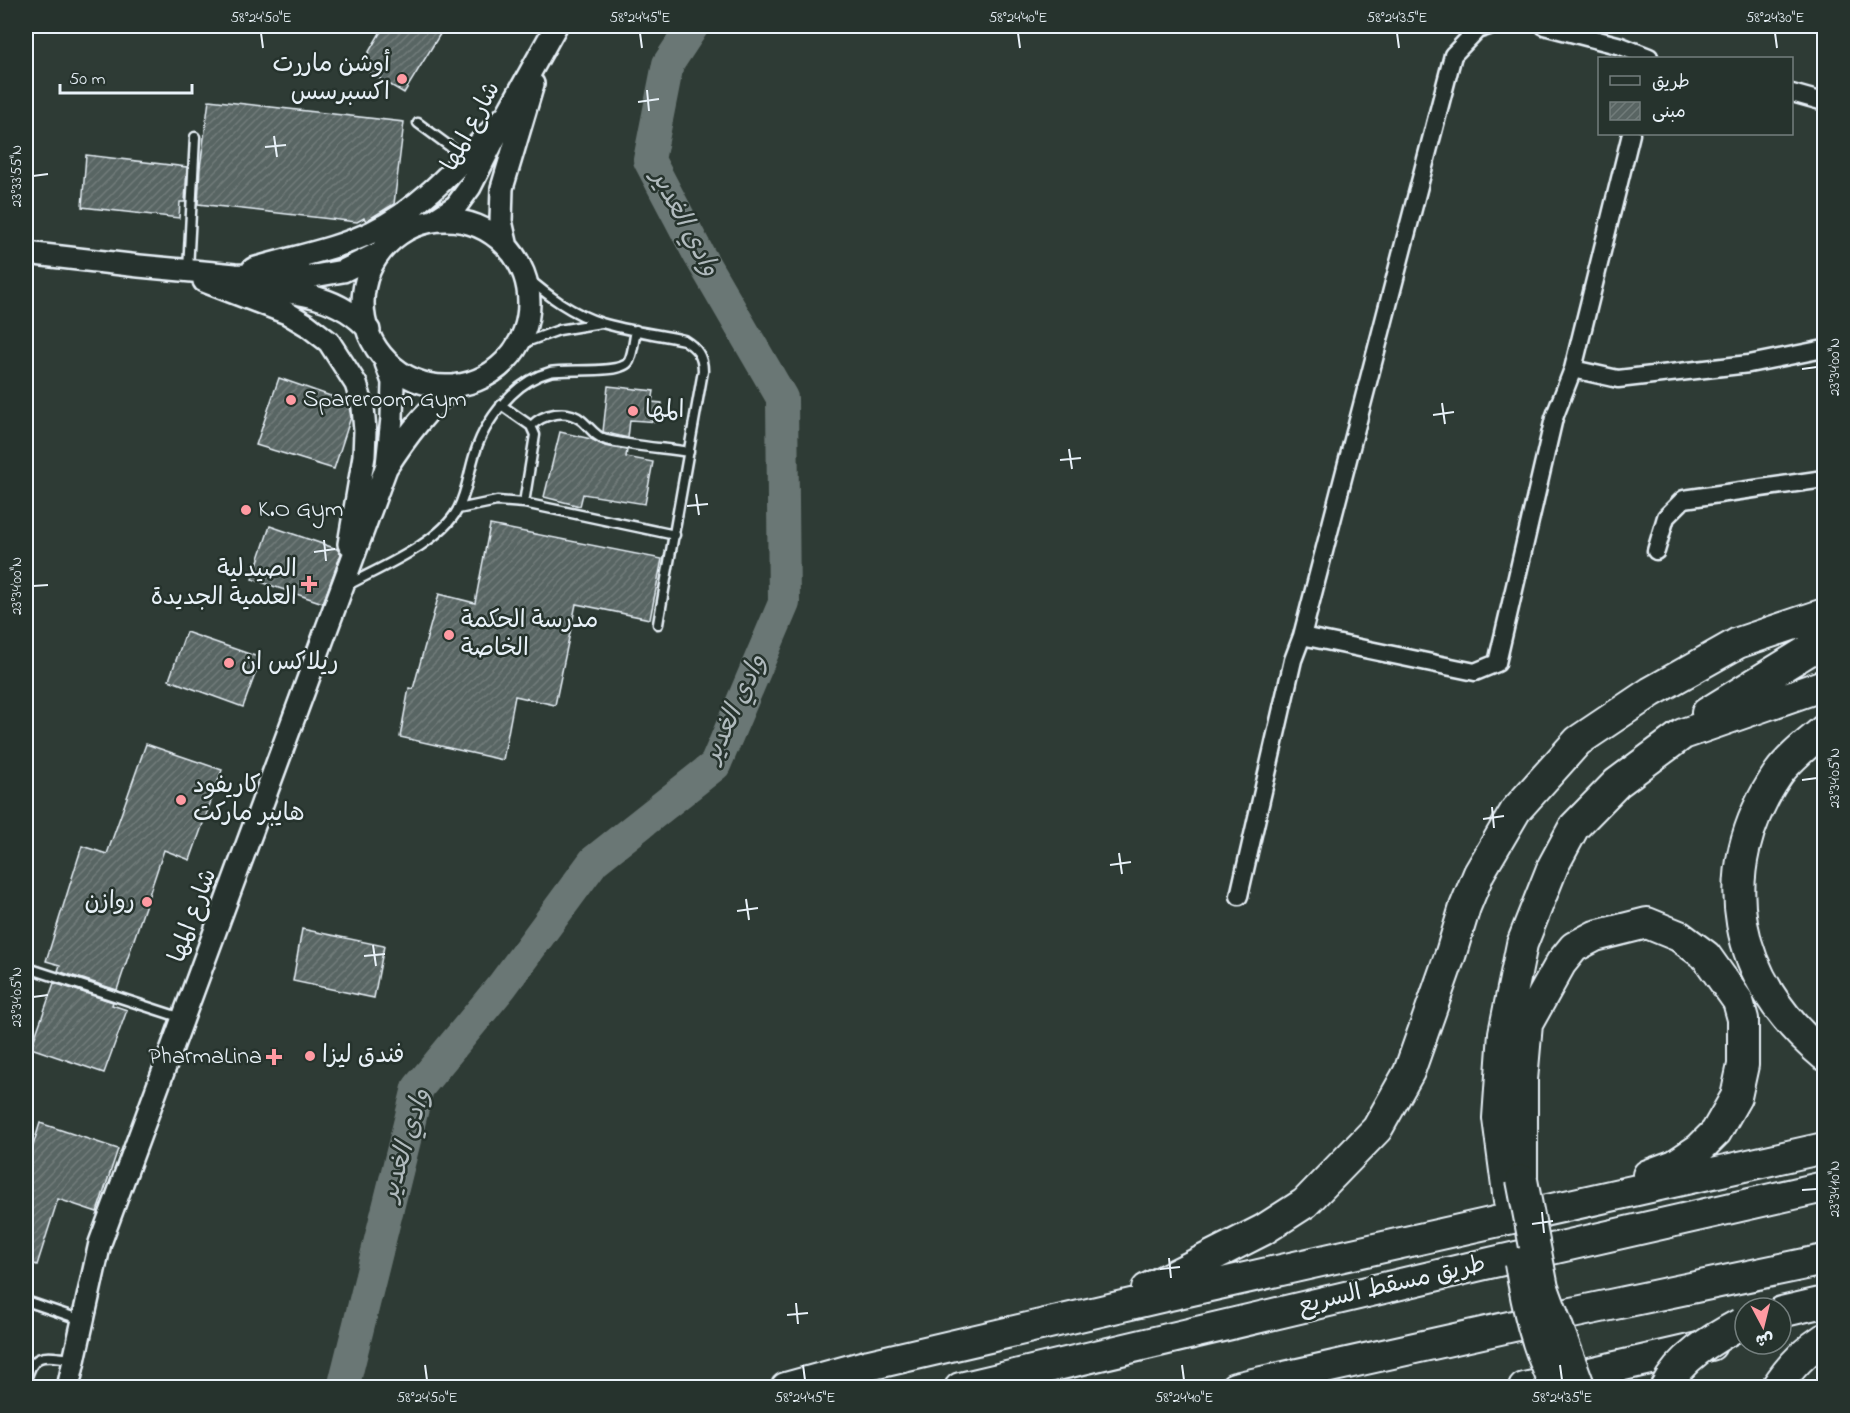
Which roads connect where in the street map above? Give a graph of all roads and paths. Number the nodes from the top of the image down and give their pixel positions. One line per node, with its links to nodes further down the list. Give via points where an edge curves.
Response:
1 (556, 26): 4 (street, شارع المها)
2 (1489, 26): 40 (street, via 1477,30 1453,54)
3 (1544, 26): 5 (street)
4 (545, 46): 8 (street, شارع المها); 14 (street, شارع المها, via 502,188 501,221)
5 (1648, 57)
6 (1793, 94): 7 (street)
7 (1824, 102)
8 (507, 114): 12 (street); 13 (street, شارع المها, via 470,187 456,206)
9 (418, 123): 12 (lane)
10 (1631, 135): 26 (street)
11 (195, 137): 19 (lane)
12 (464, 158): 17 (street, via 432,191 373,231 340,245)
13 (433, 221): 14 (street, via 463,222 487,231); 16 (street, via 404,231)
14 (507, 247): 18 (street)
15 (26, 253): 19 (street)
16 (375, 255): 17 (street, via 343,271 314,276); 21 (street, via 364,288)
17 (235, 275): 19 (street)
18 (524, 275): 20 (lane, via 573,311); 23 (street, via 529,299 527,321)
19 (196, 276): 21 (street, via 301,292 347,309); 37 (street, via 276,308 307,325 329,342 357,384 363,407 364,456)
20 (602, 323): 22 (lane); 23 (lane, via 559,330)
21 (369, 330): 25 (street)
22 (636, 330): 28 (lane, via 625,366 549,372 532,379); 30 (lane, via 684,340 700,355 703,371)
23 (518, 345): 27 (street, via 488,374)
24 (1824, 349): 26 (street, via 1749,364 1618,380)
25 (386, 363): 27 (street, via 420,381); 31 (street, شارع المها, via 393,382)
26 (1573, 369): 40 (street, via 1554,418 1497,663 1475,672)
27 (458, 385): 31 (street, شارع المها, via 437,401)
28 (501, 405): 29 (lane); 34 (lane, via 484,429)
29 (531, 426): 30 (lane, via 546,415 567,414 605,439); 33 (lane, via 535,440)
30 (689, 452): 35 (lane)
31 (386, 468): 37 (street, شارع المها)
32 (1824, 479): 36 (street, via 1684,499 1666,517)
33 (524, 503): 34 (lane, via 497,501); 35 (lane)
34 (458, 509): 37 (lane, via 438,533 419,546)
35 (675, 535): 39 (lane)
36 (1656, 551)
37 (343, 587): 47 (street, شارع المها)
38 (1824, 614): 57 (highway, via 1738,643 1650,692 1578,741 1516,810 1479,873 1409,1072 1377,1129 1305,1203 1263,1230)
39 (658, 624)
40 (1302, 636): 45 (street, via 1293,660)
41 (1824, 641): 44 (highway, via 1705,714)
42 (1824, 685): 44 (highway)
43 (1824, 730): 48 (highway, via 1779,772 1762,802 1747,839 1740,871 1740,902 1743,936 1756,973 1792,1025)
44 (1683, 734): 51 (highway, via 1617,783 1574,827 1553,866 1522,945 1504,1033 1498,1118)
45 (1239, 896)
46 (34, 970): 47 (lane)
47 (183, 1019): 59 (street, شارع المها, via 100,1243)
48 (1824, 1054)
49 (1824, 1148): 52 (highway)
50 (1824, 1187): 68 (highway, طريق مسقط السريع)
51 (1516, 1190): 52 (highway, via 1527,1024 1561,963 1574,947 1627,927 1647,924 1679,936 1706,956 1738,1001 1743,1019 1743,1065 1736,1097 1716,1132 1675,1165); 71 (highway, bridge, via 1526,1301 1543,1360); 72 (highway, bridge, via 1543,1288)
52 (1559, 1209): 57 (highway)
53 (1824, 1260): 69 (highway)
54 (26, 1301): 59 (lane)
55 (1824, 1302): 56 (highway)
56 (1793, 1309)
57 (1106, 1311): 67 (highway)
58 (1824, 1319): 60 (highway)
59 (83, 1321): 64 (street, شارع المها)
60 (1793, 1326)
61 (1733, 1331): 70 (highway)
62 (1733, 1331): 73 (highway, bridge, via 1713,1338)
63 (1824, 1339): 74 (highway, via 1787,1372)
64 (75, 1359): 65 (lane, via 41,1357 30,1365); 66 (street, شارع المها)
65 (26, 1381)
66 (68, 1388)
67 (786, 1388)
68 (960, 1388)
69 (1234, 1388)
70 (1524, 1388)
71 (1557, 1388)
72 (1580, 1388)
73 (1665, 1388)
74 (1776, 1388)

